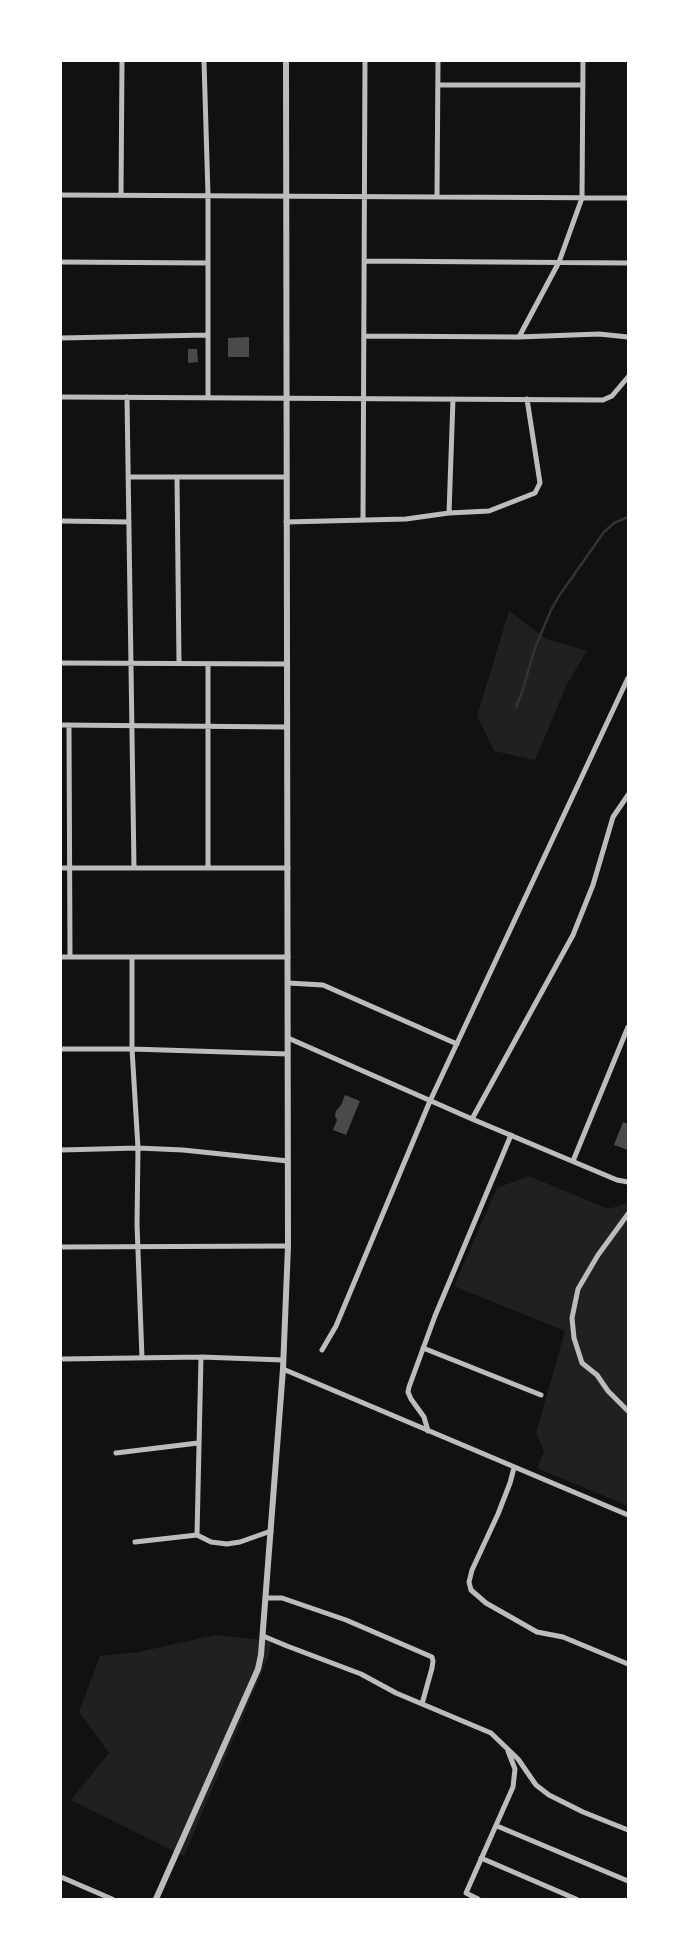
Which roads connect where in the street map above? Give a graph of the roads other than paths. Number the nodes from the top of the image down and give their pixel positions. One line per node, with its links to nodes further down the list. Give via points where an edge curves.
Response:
1 (122, 61): 9 (street)
2 (204, 61): 10 (street)
3 (286, 61): 12 (street)
4 (365, 61): 13 (street)
5 (438, 61): 7 (street)
6 (583, 61): 8 (street)
7 (439, 85): 8 (street); 14 (street)
8 (583, 85): 15 (street)
9 (121, 194): 10 (street); 11 (street)
10 (208, 195): 12 (street); 20 (street)
11 (61, 196)
12 (287, 196): 13 (street); 31 (street)
13 (365, 196): 14 (street); 17 (street)
14 (437, 196): 15 (street)
15 (582, 198): 16 (street); 19 (street)
16 (628, 198)
17 (364, 261): 19 (street); 23 (street)
18 (61, 262): 20 (street)
19 (559, 262): 21 (street); 24 (street)
20 (208, 263): 22 (street)
21 (628, 263)
22 (208, 335): 26 (street); 30 (street)
23 (364, 336): 24 (street); 32 (street)
24 (519, 336): 25 (street, via 599,334)
25 (628, 337)
26 (61, 338)
27 (628, 377): 34 (street, via 612,396 603,400)
28 (61, 397): 29 (street)
29 (127, 397): 30 (street); 35 (street)
30 (208, 397): 31 (street)
31 (287, 397): 32 (street); 37 (street)
32 (364, 398): 33 (street); 39 (street)
33 (453, 398): 34 (street); 38 (street)
34 (526, 399): 38 (street, via 539,488 535,493 499,509)
35 (128, 477): 36 (street); 41 (street)
36 (177, 478): 37 (street); 45 (street)
37 (286, 478): 42 (street)
38 (449, 513): 39 (street)
39 (363, 520): 42 (street)
40 (61, 521): 41 (street)
41 (129, 522): 44 (street)
42 (286, 522): 47 (street)
43 (61, 663): 44 (street)
44 (131, 663): 45 (street); 51 (street)
45 (179, 664): 46 (street)
46 (208, 664): 47 (street); 52 (street)
47 (287, 664): 53 (street)
48 (628, 678): 67 (street)
49 (61, 725): 50 (street)
50 (69, 725): 51 (street); 56 (street)
51 (132, 725): 52 (street); 57 (street)
52 (208, 726): 53 (street); 58 (street)
53 (286, 727): 59 (street)
54 (628, 794): 72 (street, via 613,818 593,885 573,935)
55 (61, 868): 56 (street)
56 (70, 868): 57 (street); 61 (street)
57 (134, 868): 58 (street)
58 (208, 868): 59 (street)
59 (288, 868): 63 (street)
60 (61, 957): 61 (street)
61 (70, 957): 62 (street)
62 (132, 957): 63 (street); 68 (street)
63 (288, 957): 64 (street)
64 (288, 983): 66 (street); 67 (street, via 323,985)
65 (628, 1027): 76 (street)
66 (288, 1038): 70 (street); 71 (street)
67 (456, 1044): 71 (street)
68 (132, 1049): 69 (street); 70 (street); 74 (street)
69 (61, 1050)
70 (288, 1054): 77 (street)
71 (430, 1101): 72 (street); 84 (street, via 336,1326)
72 (472, 1119): 73 (street)
73 (512, 1135): 76 (street); 83 (street)
74 (138, 1148): 75 (street); 77 (street); 82 (street)
75 (61, 1150)
76 (573, 1161): 78 (street)
77 (288, 1162): 81 (street)
78 (628, 1182)
79 (628, 1214): 91 (street, via 578,1289 572,1318 582,1363 597,1375)
80 (61, 1246): 82 (street)
81 (288, 1246): 82 (street); 88 (street)
82 (139, 1247): 87 (street)
83 (423, 1348): 90 (street); 92 (street, via 408,1392 424,1417)
84 (322, 1350)
85 (201, 1357): 87 (street); 88 (street); 93 (street)
86 (63, 1358): 87 (street)
87 (142, 1358)
88 (283, 1360): 89 (street)
89 (283, 1369): 92 (street); 97 (street)
90 (541, 1395)
91 (628, 1411)
92 (428, 1431): 95 (street)
93 (198, 1443): 94 (street); 98 (street)
94 (116, 1453)
95 (514, 1468): 96 (street); 102 (street, via 498,1514 472,1570 471,1590 486,1604 537,1632 563,1638)
96 (628, 1515)
97 (271, 1532): 98 (street, via 227,1544 211,1542); 100 (street)
98 (197, 1535): 99 (street)
99 (135, 1542)
100 (266, 1598): 101 (street); 103 (street, via 282,1598 322,1611 432,1657)
101 (264, 1636): 103 (street, via 361,1674); 111 (street, via 258,1669)
102 (628, 1664)
103 (422, 1704): 104 (street, via 491,1733)
104 (507, 1748): 105 (street, via 515,1769 513,1787); 106 (street, via 536,1785 549,1796)
105 (497, 1826): 107 (street); 109 (street)
106 (628, 1830)
107 (481, 1858): 112 (street, via 466,1893); 113 (street)
108 (61, 1877): 110 (street)
109 (628, 1881)
110 (112, 1899)
111 (156, 1899)
112 (478, 1899)
113 (576, 1899)

